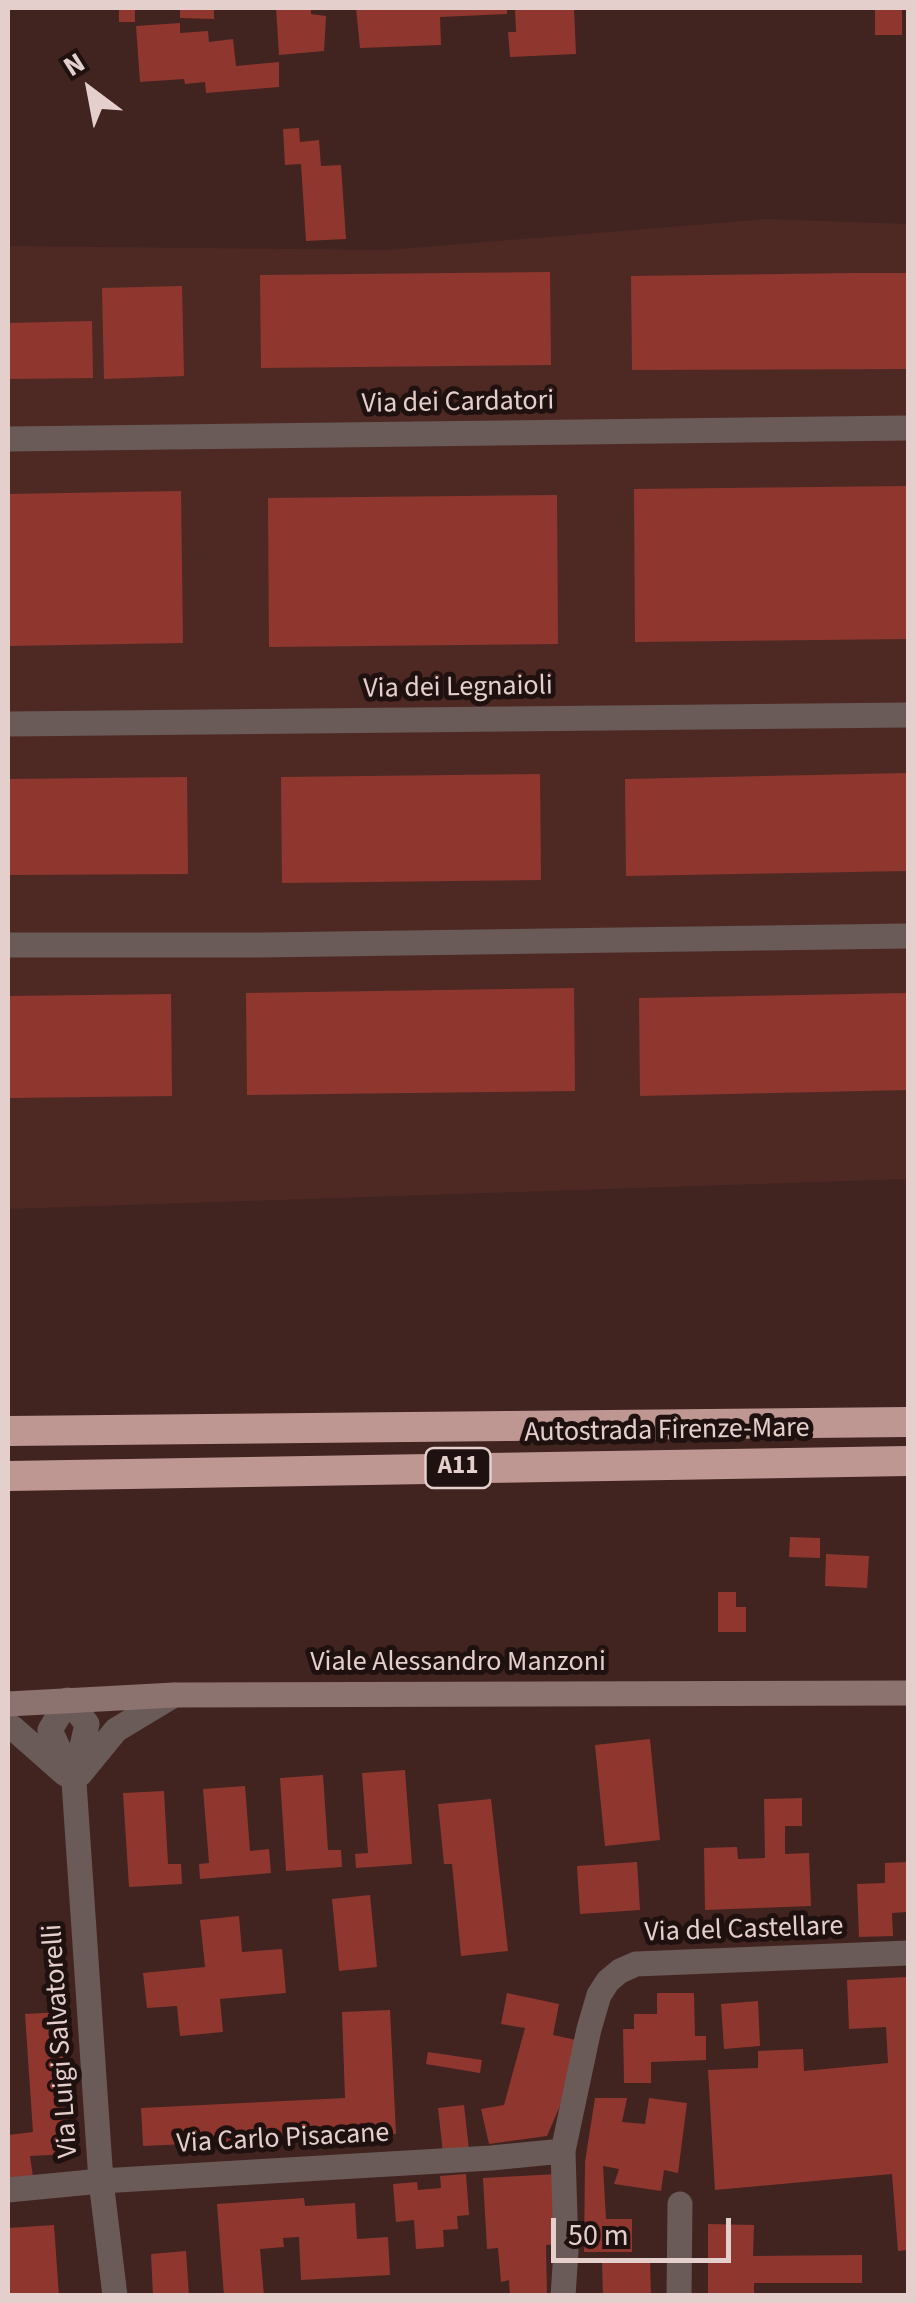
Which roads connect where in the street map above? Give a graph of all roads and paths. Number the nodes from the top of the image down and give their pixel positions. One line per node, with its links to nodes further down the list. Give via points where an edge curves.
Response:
1 (908, 428): 2 (street, Via dei Cardatori)
2 (8, 439)
3 (908, 715): 4 (street, Via dei Legnaioli)
4 (8, 724)
5 (908, 936): 6 (street)
6 (8, 946)
7 (908, 1422): 8 (highway, Autostrada Firenze-Mare / A11)
8 (8, 1431)
9 (908, 1462): 10 (highway, Autostrada Firenze-Mare / A11)
10 (8, 1476)
11 (908, 1693): 12 (street, Viale Alessandro Manzoni)
12 (174, 1694): 13 (street, Viale Alessandro Manzoni); 16 (street, via 116,1730)
13 (68, 1700): 14 (street, Viale Alessandro Manzoni); 16 (street, Via Luigi Salvatorelli, via 87,1724)
14 (8, 1704)
15 (8, 1725): 16 (street)
16 (74, 1782): 19 (street, Via Luigi Salvatorelli)
17 (908, 1953): 18 (street, Via del Castellare, via 636,1964 620,1971 599,1996 588,2029)
18 (563, 2150): 19 (street, Via Carlo Pisacane); 23 (street, Via del Castellare)
19 (102, 2181): 20 (street, Via Carlo Pisacane); 22 (street, Via Luigi Salvatorelli)
20 (8, 2190)
21 (680, 2204): 24 (street)
22 (115, 2296)
23 (564, 2296)
24 (679, 2296)

